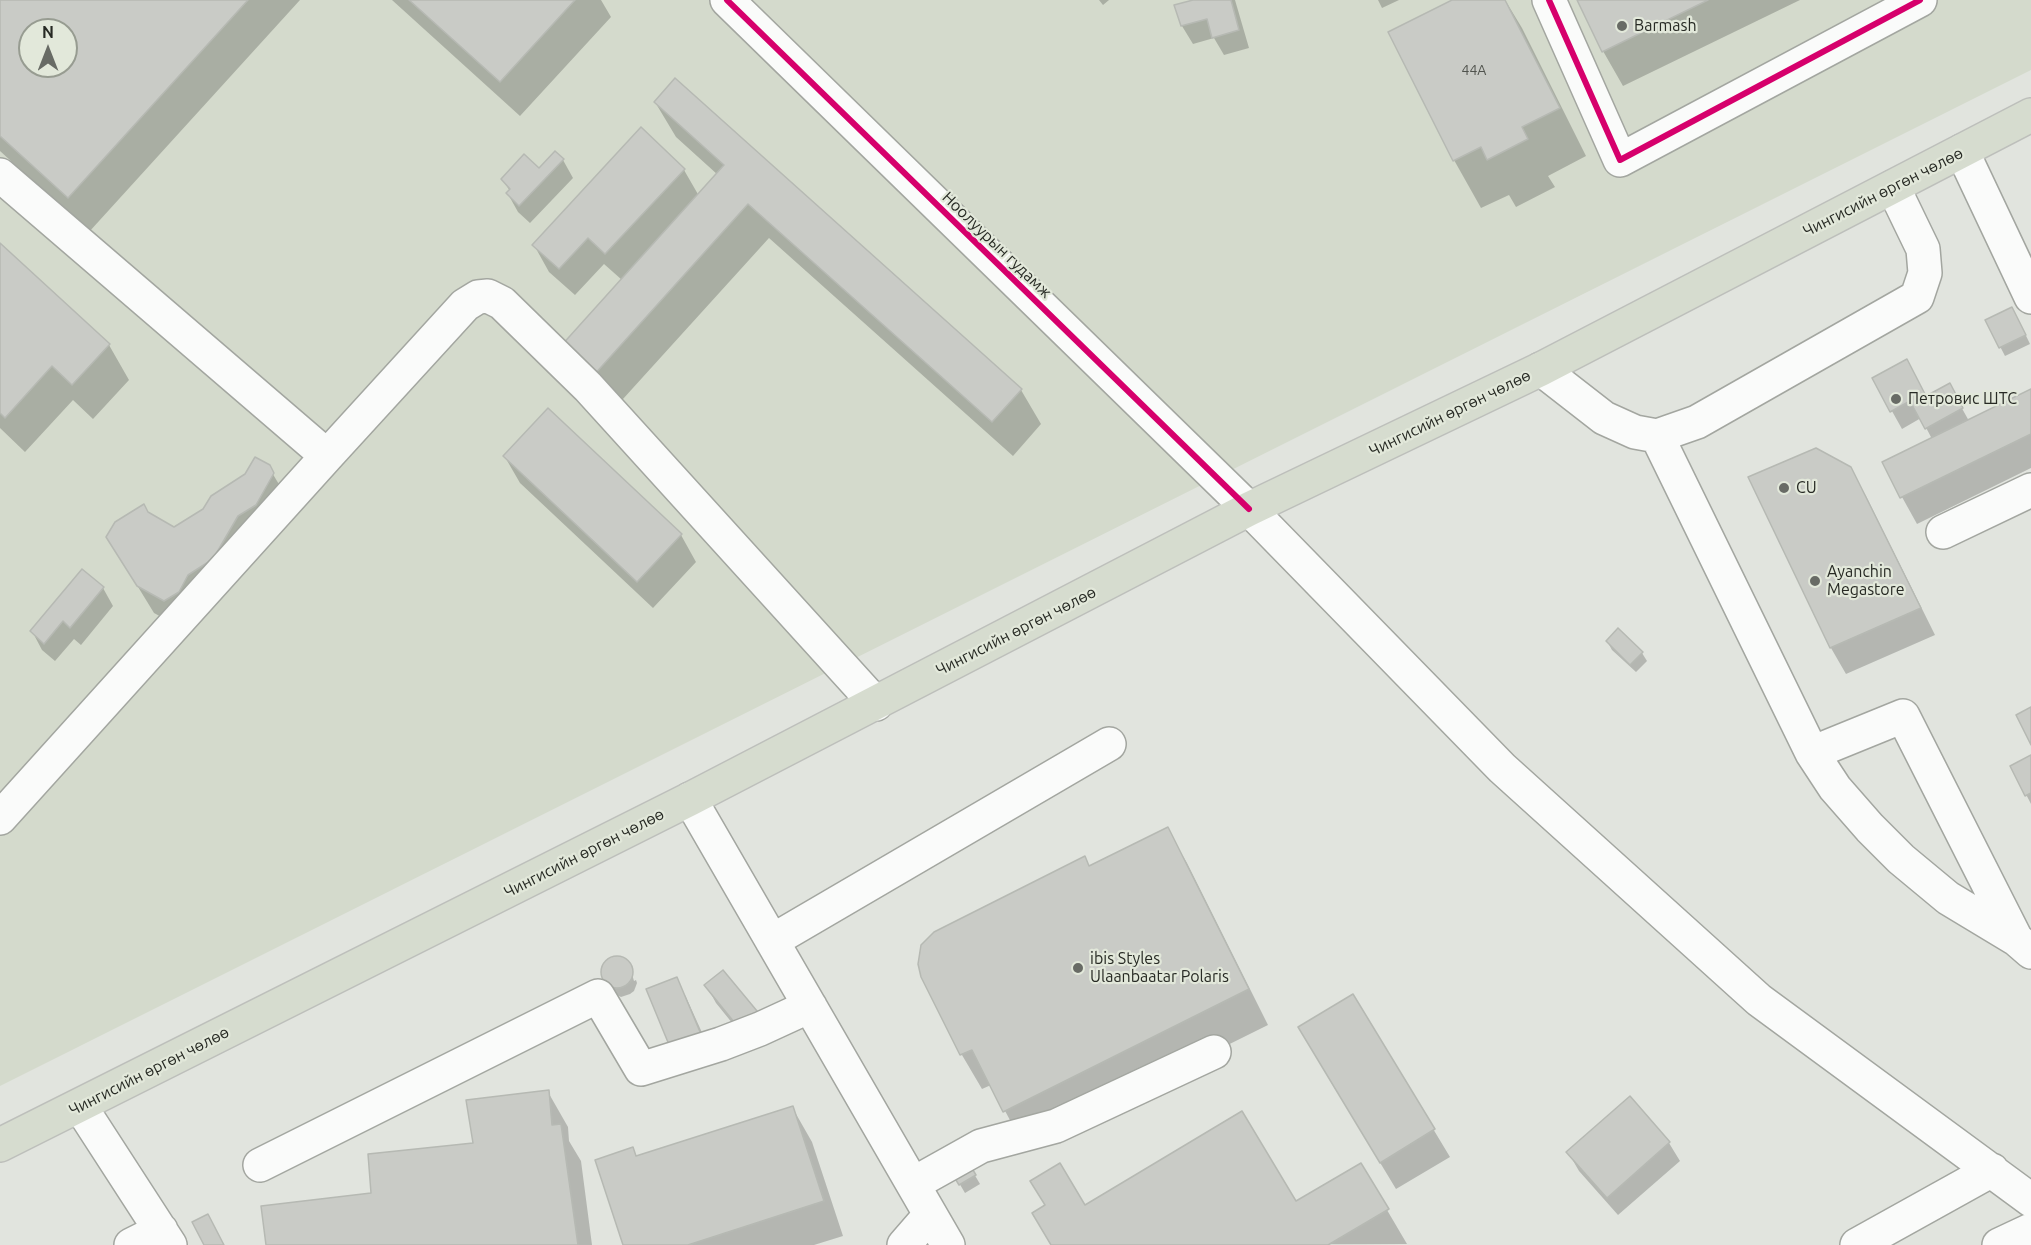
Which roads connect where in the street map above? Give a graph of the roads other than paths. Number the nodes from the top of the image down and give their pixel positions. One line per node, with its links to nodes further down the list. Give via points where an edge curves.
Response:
1 (727, 0): 13 (street, Ноолуурын гудамж)
2 (1549, 0): 3 (street, via 1620,160)
3 (1920, 0)
4 (2031, 115): 5 (highway, Чингисийн өргөн чөлөө)
5 (1962, 151): 7 (highway, Чингисийн өргөн чөлөө); 8 (street)
6 (0, 175): 11 (street)
7 (1893, 187): 9 (highway, Чингисийн өргөн чөлөө); 10 (street, via 1923,249 1925,273 1917,297 1697,422)
8 (2031, 297)
9 (1541, 369): 10 (street, via 1604,418 1635,432); 13 (highway, Чингисийн өргөн чөлөө)
10 (1657, 436): 17 (street)
11 (327, 456): 15 (street, via 465,305 478,297 502,303 588,387); 19 (street)
12 (2031, 490): 14 (street)
13 (1249, 509): 15 (highway, Чингисийн өргөн чөлөө); 27 (street, Ноолуурын гудамж, via 1502,768 1759,1000)
14 (1943, 532)
15 (876, 704): 18 (highway, Чингисийн өргөн чөлөө)
16 (1109, 744): 20 (street)
17 (1812, 753): 21 (street, via 1835,788 1901,859 1948,898); 21 (street, via 1903,716)
18 (690, 799): 20 (street); 24 (highway, Чингисийн өргөн чөлөө)
19 (0, 818)
20 (772, 941): 22 (street)
21 (2023, 945)
22 (810, 1006): 26 (street, via 721,1044 641,1069 598,996); 28 (street)
23 (1214, 1052): 28 (street, via 1056,1126 981,1146)
24 (80, 1106): 25 (highway, Чингисийн өргөн чөлөө); 32 (street)
25 (0, 1145)
26 (260, 1165)
27 (1992, 1170): 29 (street, Ноолуурын гудамж); 36 (street)
28 (913, 1184): 30 (street)
29 (2031, 1200)
30 (931, 1230): 34 (street); 35 (street)
31 (2031, 1230): 37 (street)
32 (166, 1238): 33 (street)
33 (131, 1245)
34 (904, 1245)
35 (948, 1245)
36 (1857, 1245)
37 (1999, 1245)

